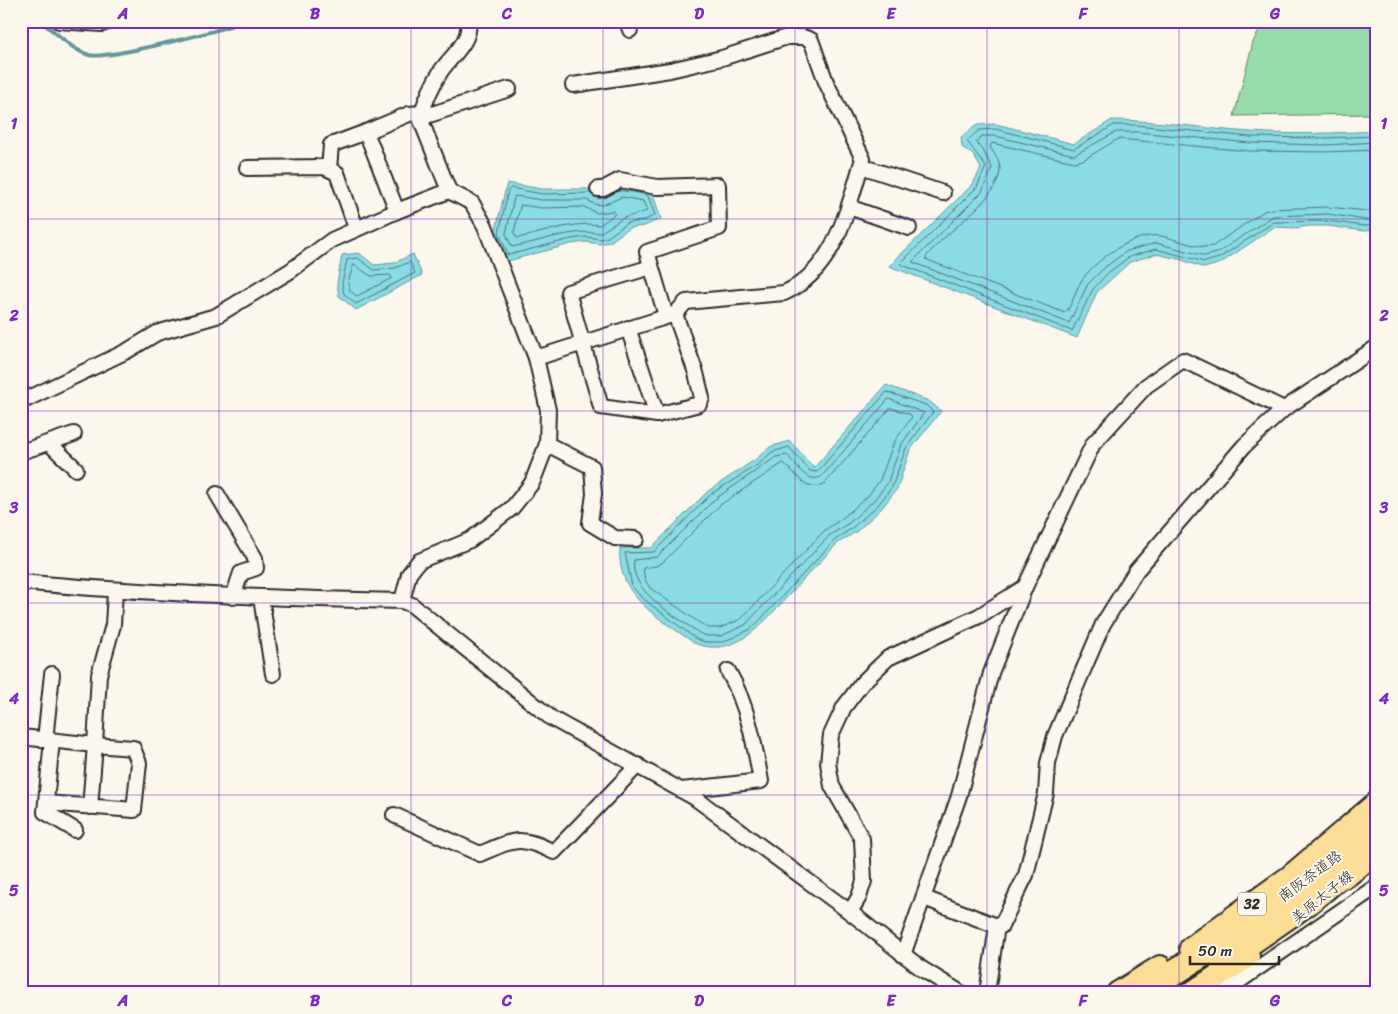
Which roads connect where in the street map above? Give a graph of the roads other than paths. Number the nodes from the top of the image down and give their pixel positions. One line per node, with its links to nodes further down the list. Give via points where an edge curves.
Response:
1 (60, 21): 2 (street, via 102,24)
2 (111, 21)
3 (468, 21): 6 (street, via 470,28 466,39 441,71)
4 (573, 85): 8 (street, via 670,70 722,58 787,37 803,37 811,40 826,82 863,159)
5 (509, 89): 6 (street)
6 (421, 116): 7 (street, via 410,114); 12 (street)
7 (366, 132): 10 (street, via 332,146); 15 (street)
8 (861, 166): 13 (street); 14 (street)
9 (247, 168): 10 (street)
10 (329, 169): 16 (street, via 337,173)
11 (598, 189): 18 (street, via 620,180 657,187 718,185 718,228 647,252)
12 (448, 191): 15 (street); 23 (street, via 472,203)
13 (943, 194)
14 (849, 207): 17 (street); 19 (street, via 838,237 798,287 784,293 686,302)
15 (396, 211): 16 (street)
16 (356, 228): 24 (street, via 332,240 290,271 216,316 157,333)
17 (909, 228)
18 (651, 267): 19 (street); 21 (street, via 568,292)
19 (670, 315): 20 (street); 26 (street, via 696,373 702,398 699,404)
20 (628, 328): 21 (street); 26 (street)
21 (582, 343): 23 (street); 26 (street, via 601,407)
22 (1377, 347): 25 (street)
23 (536, 358): 29 (street, via 548,410)
24 (21, 402)
25 (1284, 409): 35 (street, via 1183,360 1146,386 1093,444); 62 (street, via 1244,446 1142,564 1103,624 1055,736 1048,763 1046,793 1026,875 1001,926)
26 (656, 415)
27 (74, 434): 28 (street)
28 (49, 443): 30 (street); 31 (street)
29 (546, 444): 33 (street, via 592,468 594,494 590,523 615,538); 39 (street, via 532,483 512,508 470,540 419,561 409,574)
30 (21, 452)
31 (76, 469)
32 (217, 494): 37 (street, via 255,558 256,568 241,573)
33 (636, 539)
34 (21, 582): 36 (street)
35 (1025, 587): 59 (street, via 991,673 959,796); 61 (street, via 979,616 888,658 863,682 844,707 831,735 828,764 832,786 862,839 864,881)
36 (115, 591): 37 (street); 45 (street, via 113,625 98,675)
37 (233, 597): 38 (street)
38 (261, 598): 39 (street); 42 (street)
39 (402, 601): 46 (street, via 412,604 551,718)
40 (728, 671): 47 (street, via 739,690 751,725 761,781)
41 (52, 674): 44 (street)
42 (273, 674)
43 (21, 737): 44 (street)
44 (48, 740): 45 (street); 48 (street)
45 (95, 745): 50 (street); 50 (street, via 132,748 139,763 134,810)
46 (638, 765): 47 (street); 51 (street, via 554,852 520,839 480,854)
47 (682, 790): 61 (street)
48 (46, 803): 50 (street); 54 (street, via 45,812)
49 (1377, 803): 66 (main road, 32, via 1291,876 1189,950)
50 (90, 806)
51 (394, 815)
52 (1377, 819): 57 (highway)
53 (1377, 823): 57 (highway, 南阪奈道路)
54 (75, 830)
55 (1377, 845): 60 (highway, 南阪奈道路)
56 (1377, 851): 60 (highway); 69 (main road, 美原太子線 / 32, via 1308,910)
57 (1340, 854): 67 (highway, 南阪奈道路, via 1204,954)
58 (1377, 886): 70 (street)
59 (924, 898): 62 (street); 63 (street)
60 (1308, 902): 68 (highway, 南阪奈道路)
61 (850, 912): 63 (street)
62 (996, 926): 65 (street)
63 (903, 955): 64 (street)
64 (961, 993)
65 (987, 993)
66 (1118, 993)
67 (1141, 993)
68 (1174, 993)
69 (1192, 993)
70 (1222, 993)

